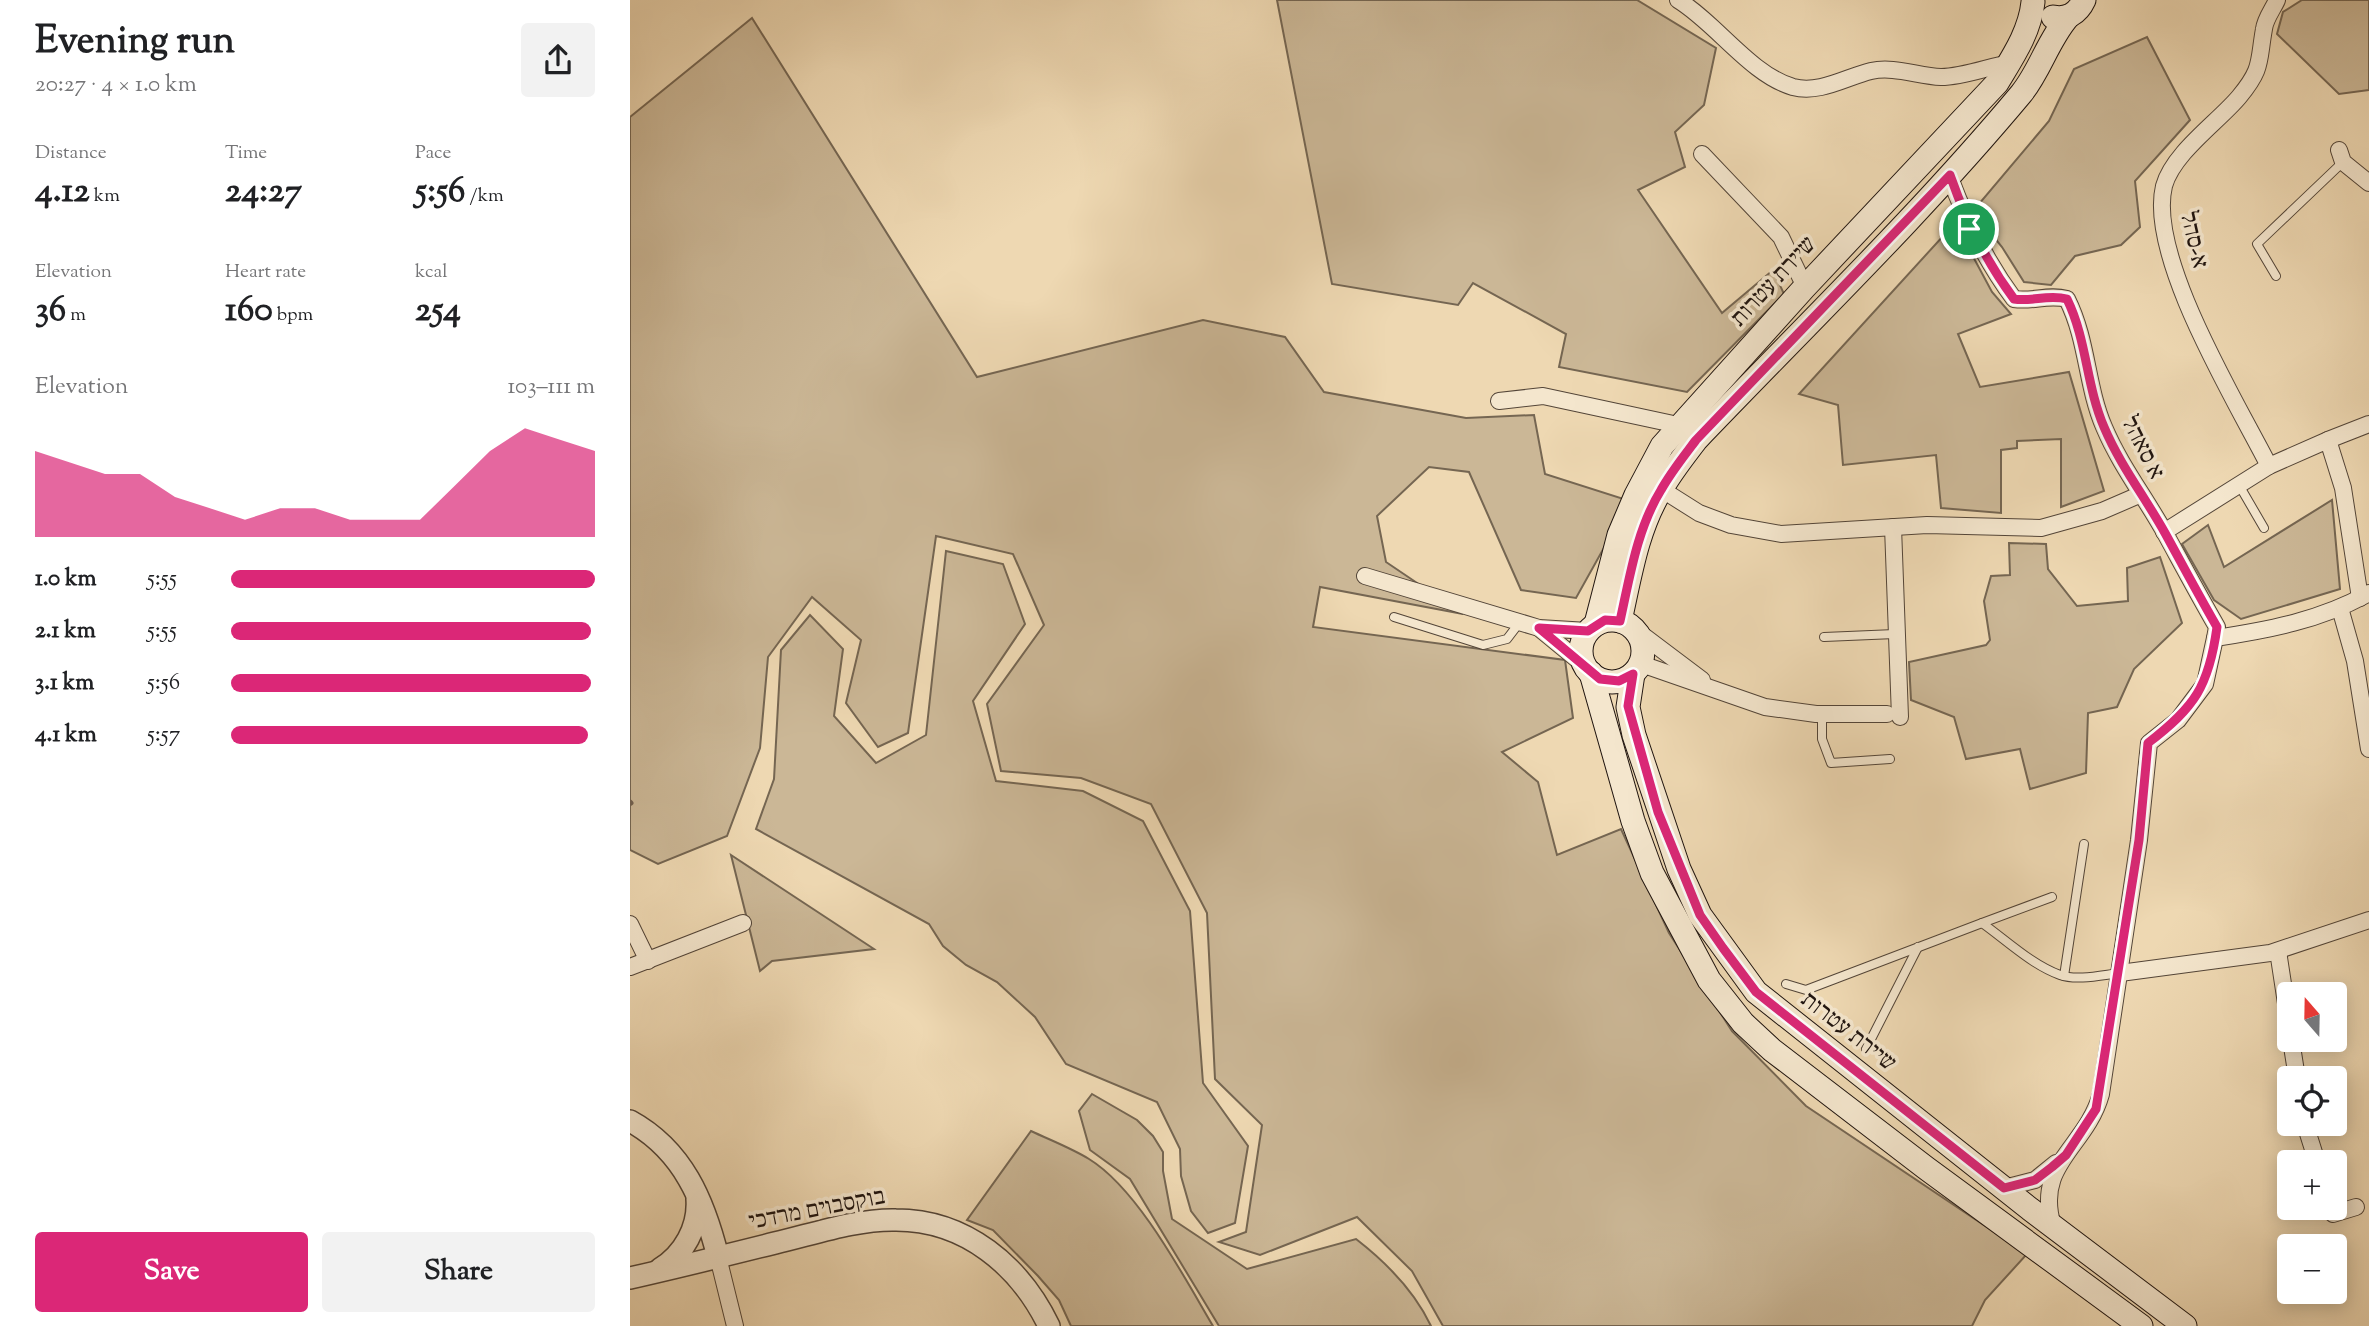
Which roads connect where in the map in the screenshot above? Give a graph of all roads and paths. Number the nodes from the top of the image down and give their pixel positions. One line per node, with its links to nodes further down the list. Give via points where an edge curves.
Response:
1 (1678, 0): 6 (street, via 1700,13 1771,76 1793,87 1817,89 1874,71 1942,77)
2 (2084, 0): 5 (main road)
3 (2277, 0): 17 (street, א-סהל, via 2264,27 2255,75 2173,169 2165,184 2161,211 2187,303)
4 (2033, 1): 5 (main road, via 2049,16); 6 (main road, שיירת עטרות, via 2032,15)
5 (2068, 17): 9 (main road, via 2024,91)
6 (2009, 62): 12 (main road, שיירת עטרות, via 1997,83)
7 (1702, 154): 12 (street, via 1781,237)
8 (2341, 156): 10 (street); 11 (lane, via 2257,244)
9 (1950, 175): 19 (main road, via 1696,440); 20 (street, א סאהל, via 1969,229 2014,299 2067,299 2085,345 2092,394)
10 (2369, 183)
11 (2276, 276)
12 (1805, 287): 15 (main road, שיירת עטרות)
13 (1499, 401): 15 (street, via 1543,396)
14 (2369, 424): 16 (street)
15 (1678, 425): 31 (main road, שיירת עטרות, via 1636,495 1607,571)
16 (2328, 440): 17 (street); 25 (street, via 2343,488)
17 (2269, 466): 18 (street)
18 (2239, 484): 22 (lane); 23 (street)
19 (1661, 489): 21 (street, via 1699,513 1731,525 1781,534); 29 (main road, via 1637,545)
20 (2139, 495): 21 (street, via 2041,528); 23 (street, א סאהל)
21 (1893, 527): 32 (street)
22 (2264, 528)
23 (2164, 532): 34 (street, א סאהל, via 2217,627)
24 (1364, 576): 28 (street)
25 (2365, 596): 26 (street)
26 (2340, 608): 34 (street, via 2275,629); 39 (street, via 2356,662)
27 (1394, 617): 28 (lane, via 1483,645 1507,639)
28 (1520, 622): 30 (street)
29 (1629, 626): 31 (main road, via 1605,620); 36 (main road, via 1643,649); 37 (street)
30 (1539, 628): 31 (street); 35 (street)
31 (1592, 628): 35 (main road, via 1581,655)
32 (1895, 634): 33 (lane); 38 (street, via 1894,715)
33 (1824, 637)
34 (2215, 638): 51 (street, via 2205,684 2178,720 2148,743)
35 (1588, 669): 36 (main road, via 1608,682); 68 (main road, via 1652,873 1709,980 1743,1023 1780,1057)
36 (1636, 671): 37 (street, via 1647,666); 58 (main road, שיירת עטרות, via 1628,706 1658,812 1700,915 1723,948 1756,992)
37 (1721, 694): 38 (street, via 1765,707)
38 (1822, 714): 40 (lane, via 1822,739 1830,763)
39 (2369, 749)
40 (1890, 759)
41 (2084, 844): 52 (lane)
42 (2052, 897): 45 (lane)
43 (2369, 920): 48 (street)
44 (743, 923): 49 (street)
45 (1982, 923): 47 (lane); 52 (lane, via 2037,963)
46 (630, 924): 49 (street)
47 (1918, 947): 54 (lane, via 1806,990); 55 (lane)
48 (2278, 951): 51 (street); 53 (street)
49 (648, 961): 50 (street)
50 (630, 967)
51 (2120, 973): 52 (lane); 57 (street, via 2096,1109)
52 (2064, 976)
53 (2283, 982)
54 (1786, 984)
55 (1866, 1049)
56 (630, 1121): 59 (street, via 668,1150)
57 (2066, 1155): 58 (street, via 2035,1180); 62 (street, via 2047,1193)
58 (2004, 1188): 62 (main road, שיירת עטרות)
59 (696, 1191): 63 (street); 64 (street, via 696,1223 688,1240 674,1259)
60 (2356, 1207): 61 (street)
61 (2347, 1210)
62 (2053, 1226): 69 (main road, שיירת עטרות)
63 (718, 1257): 64 (street, בוקסבוים מרדכי); 66 (street); 67 (street, בוקסבוים מרדכי, via 873,1221 923,1223 973,1240 997,1255 1030,1290)
64 (656, 1272): 65 (street, בוקסבוים מרדכי)
65 (630, 1278)
66 (735, 1326)
67 (1049, 1326)
68 (2141, 1326)
69 (2185, 1326)

